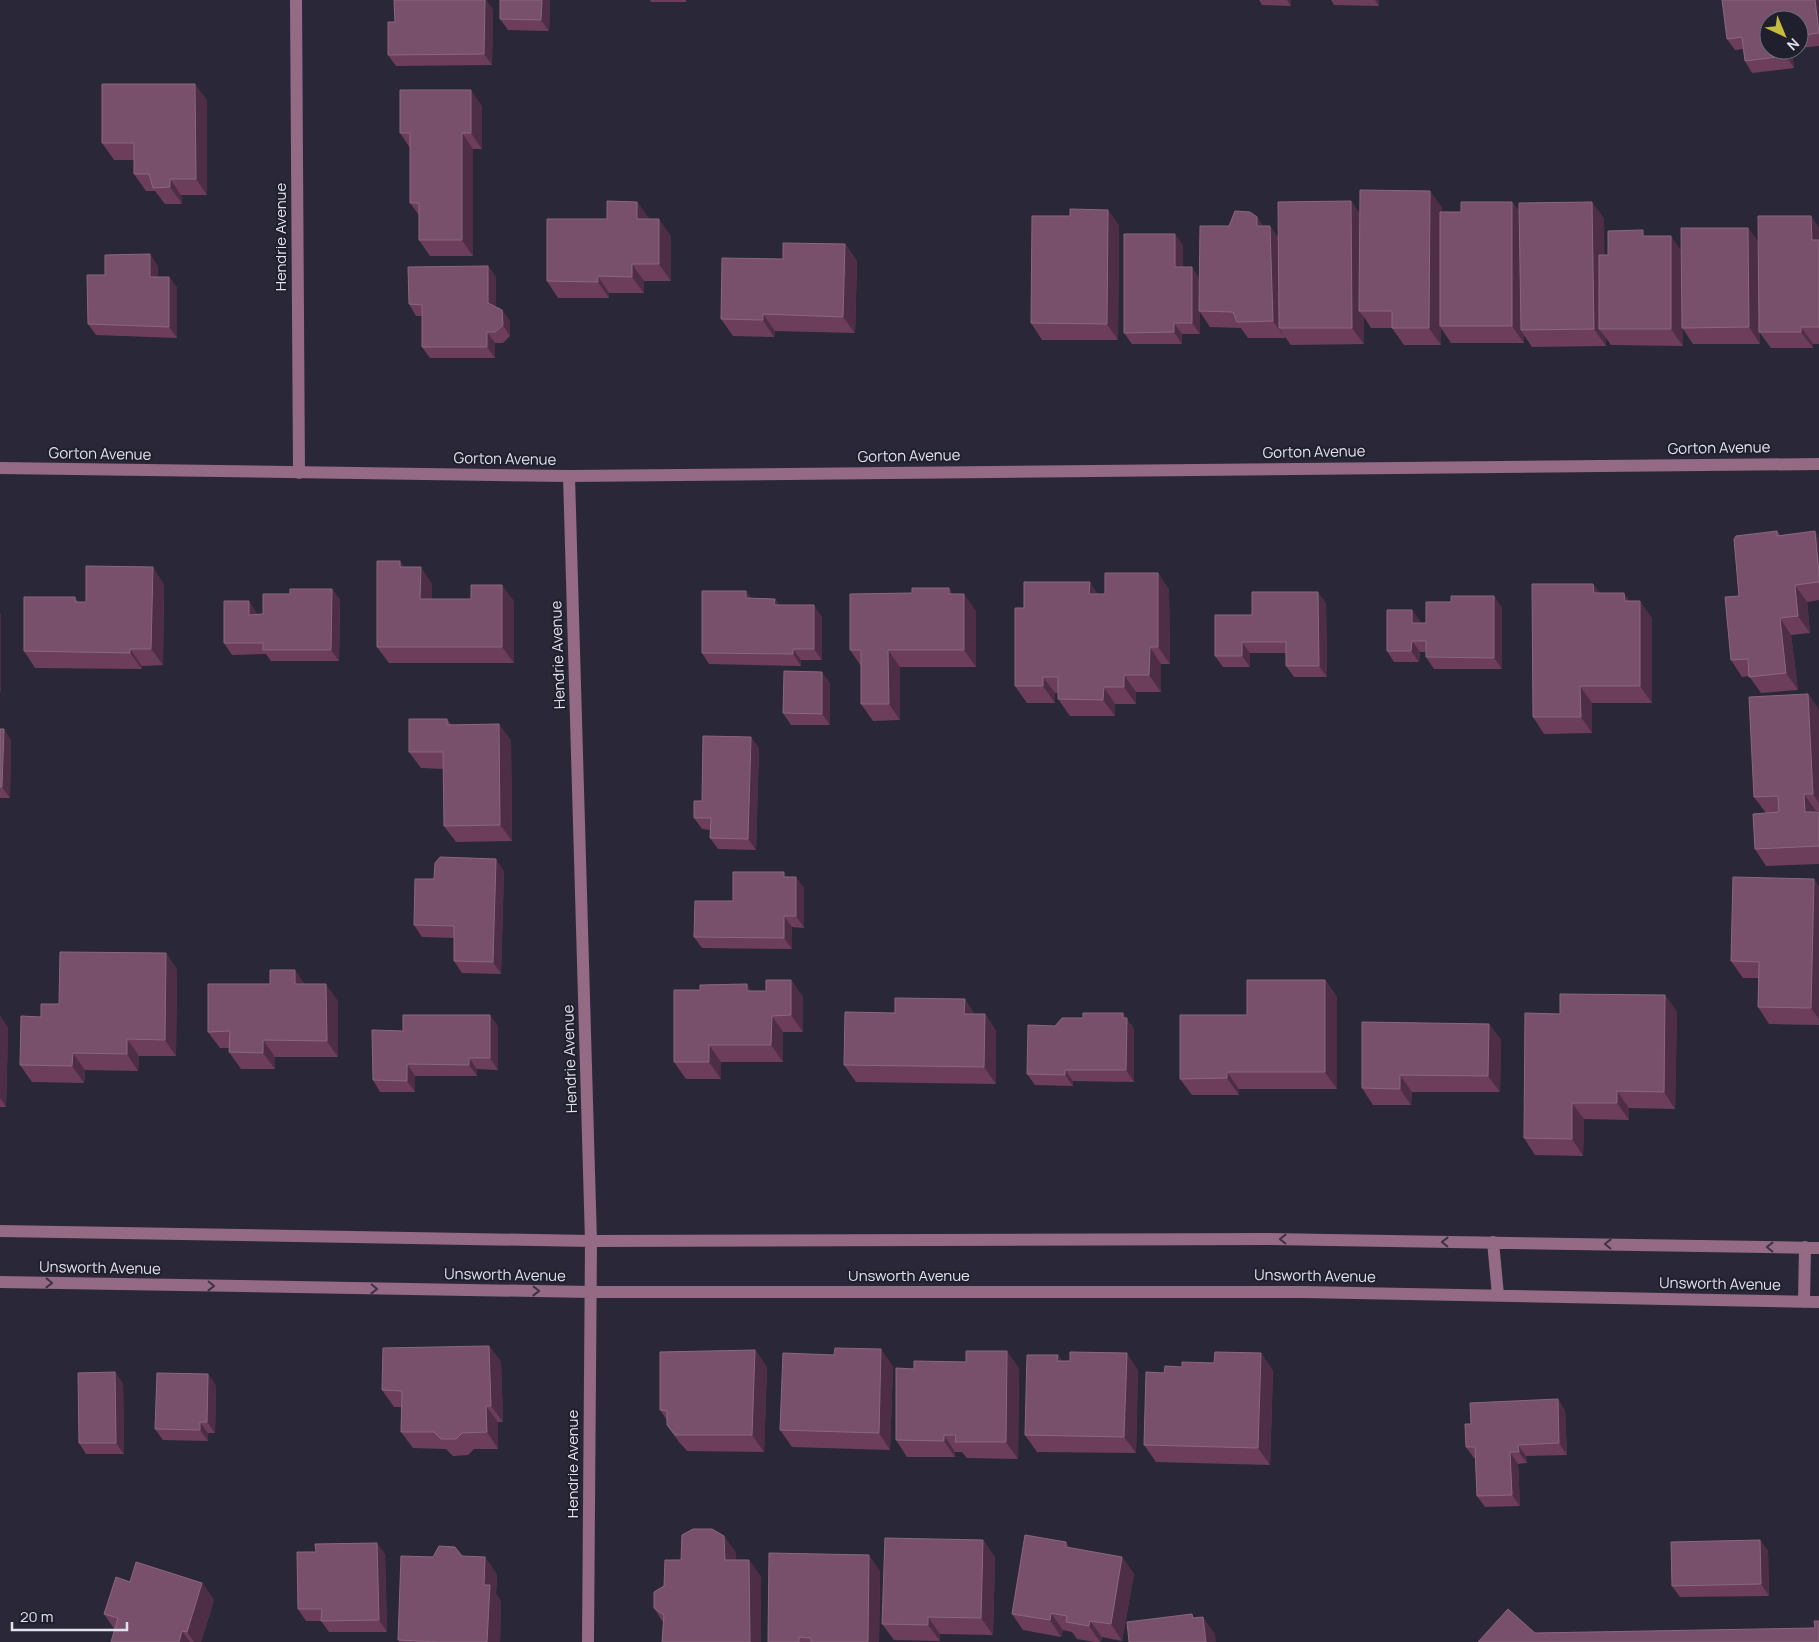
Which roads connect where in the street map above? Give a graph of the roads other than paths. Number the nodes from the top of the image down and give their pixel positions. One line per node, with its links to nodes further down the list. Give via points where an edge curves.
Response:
1 (296, 0): 4 (street, Hendrie Avenue)
2 (1819, 464): 5 (street, Gorton Avenue)
3 (0, 468): 4 (street, Gorton Avenue)
4 (299, 473): 5 (street, Gorton Avenue)
5 (569, 476): 7 (street, Hendrie Avenue)
6 (0, 1231): 7 (street)
7 (592, 1241): 8 (street, one-way to 7, via 1269,1239); 12 (street, Hendrie Avenue)
8 (1493, 1242): 9 (street, one-way to 8); 13 (street)
9 (1805, 1248): 10 (street); 14 (street)
10 (1819, 1248)
11 (0, 1282): 12 (street, Unsworth Avenue, one-way to 12)
12 (591, 1292): 13 (street, Unsworth Avenue); 16 (street, Hendrie Avenue)
13 (1498, 1295): 14 (street, Unsworth Avenue)
14 (1804, 1302): 15 (street, Unsworth Avenue)
15 (1819, 1302)
16 (588, 1642)

